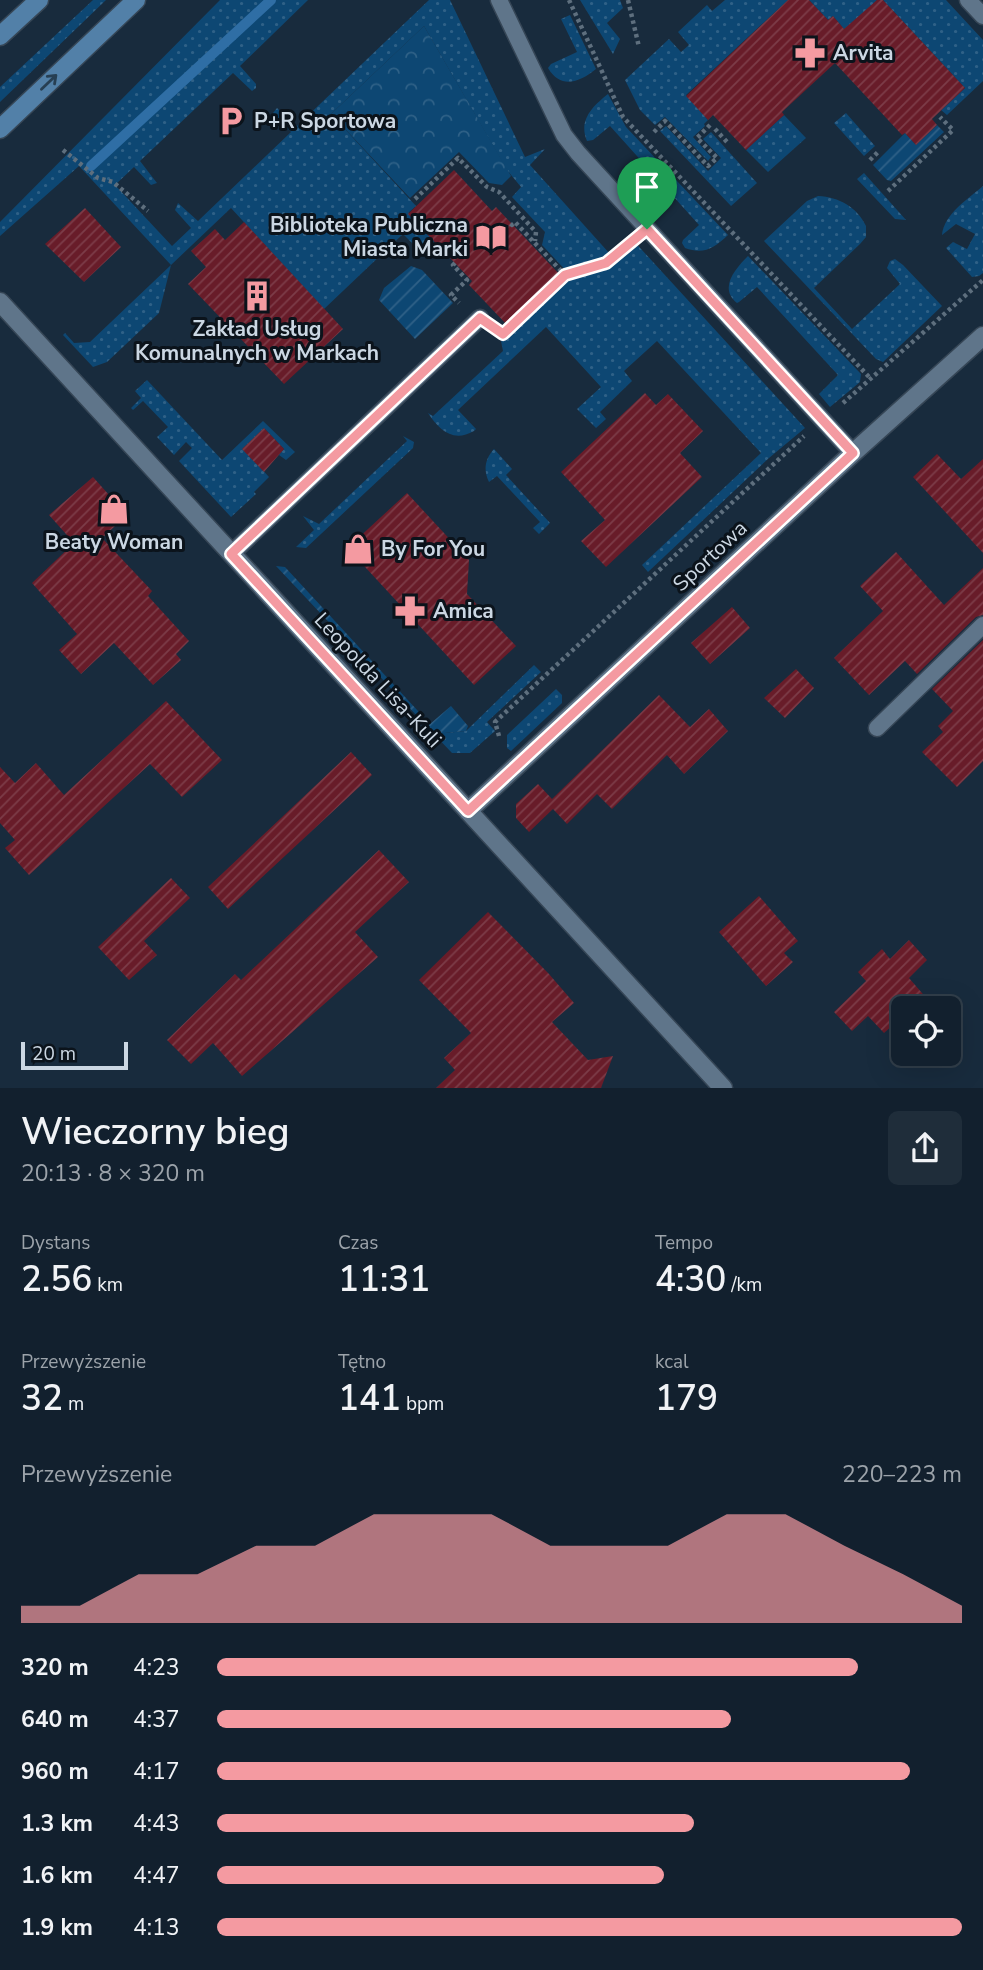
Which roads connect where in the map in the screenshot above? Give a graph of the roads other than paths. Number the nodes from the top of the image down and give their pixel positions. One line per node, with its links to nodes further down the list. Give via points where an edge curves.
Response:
1 (39, 0): 6 (main road)
2 (136, 0): 7 (main road, one-way to 2)
3 (499, 0): 11 (lane, via 564,135)
4 (968, 0): 5 (lane)
5 (983, 16)
6 (0, 36)
7 (0, 129)
8 (0, 302): 12 (street, Leopolda Lisa-Kuli)
9 (480, 318): 12 (lane)
10 (983, 336): 11 (street, Sportowa)
11 (853, 453): 15 (street, Sportowa)
12 (231, 554): 15 (street, Leopolda Lisa-Kuli)
13 (983, 625): 14 (lane)
14 (877, 728)
15 (468, 811): 16 (street, Leopolda Lisa-Kuli)
16 (723, 1088)

